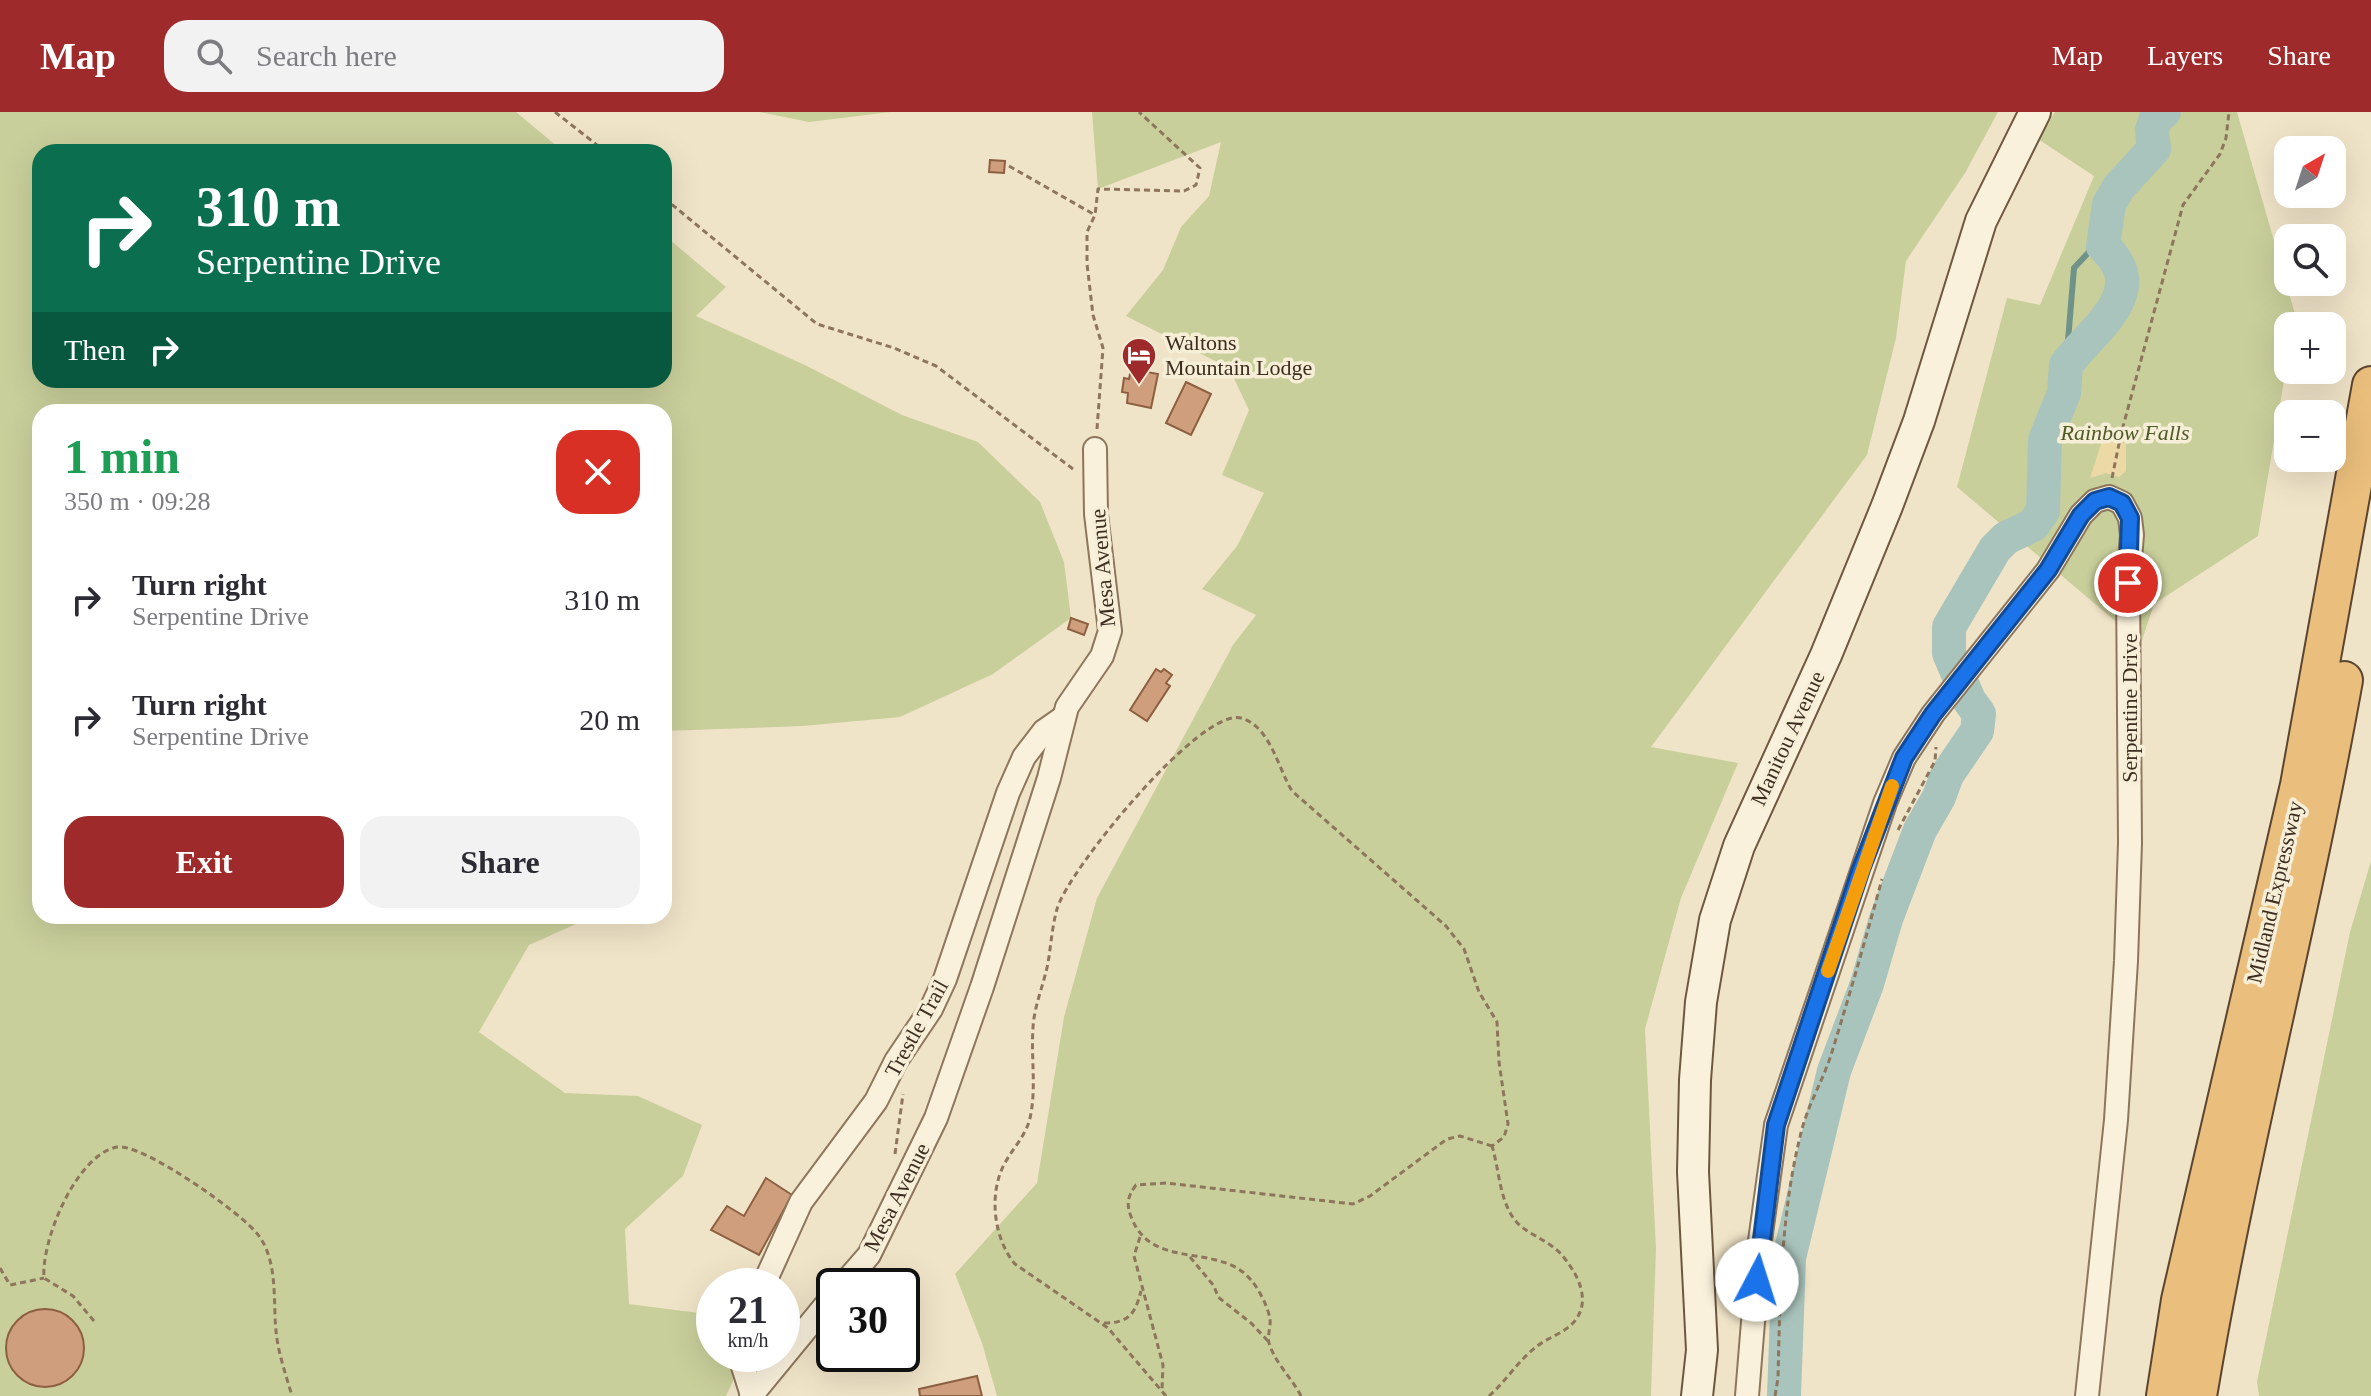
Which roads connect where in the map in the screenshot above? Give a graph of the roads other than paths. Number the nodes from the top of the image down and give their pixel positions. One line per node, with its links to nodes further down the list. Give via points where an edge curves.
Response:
1 (2035, 112): 12 (main road, Manitou Avenue, via 1987,206 1898,478 1739,846 1715,920 1695,1080 1693,1172 1702,1350)
2 (2371, 385): 15 (highway, Midland Expressway, via 2299,785 2180,1300)
3 (1095, 449): 5 (street, Mesa Avenue, via 1110,631 1102,656)
4 (2371, 530): 8 (highway, Midland Expressway, via 2323,794)
5 (1064, 717): 6 (street, Trestle Trail, via 1044,731 1024,757 931,1009 876,1101 801,1202); 7 (street, Mesa Avenue, via 958,1060 936,1118 869,1255)
6 (771, 1268)
7 (858, 1268)
8 (2213, 1308): 16 (highway, Midland Expressway); 17 (highway)
9 (816, 1317): 11 (street)
10 (745, 1372): 11 (street)
11 (752, 1396)
12 (1697, 1396)
13 (1747, 1396): 14 (street, Serpentine Drive, via 1776,1125 1885,803 1904,758 1933,714 2048,570 2081,515 2095,501 2109,497 2122,503 2132,535 2130,843 2116,1120)
14 (2087, 1396)
15 (2165, 1396)
16 (2198, 1396)
17 (2206, 1396)

